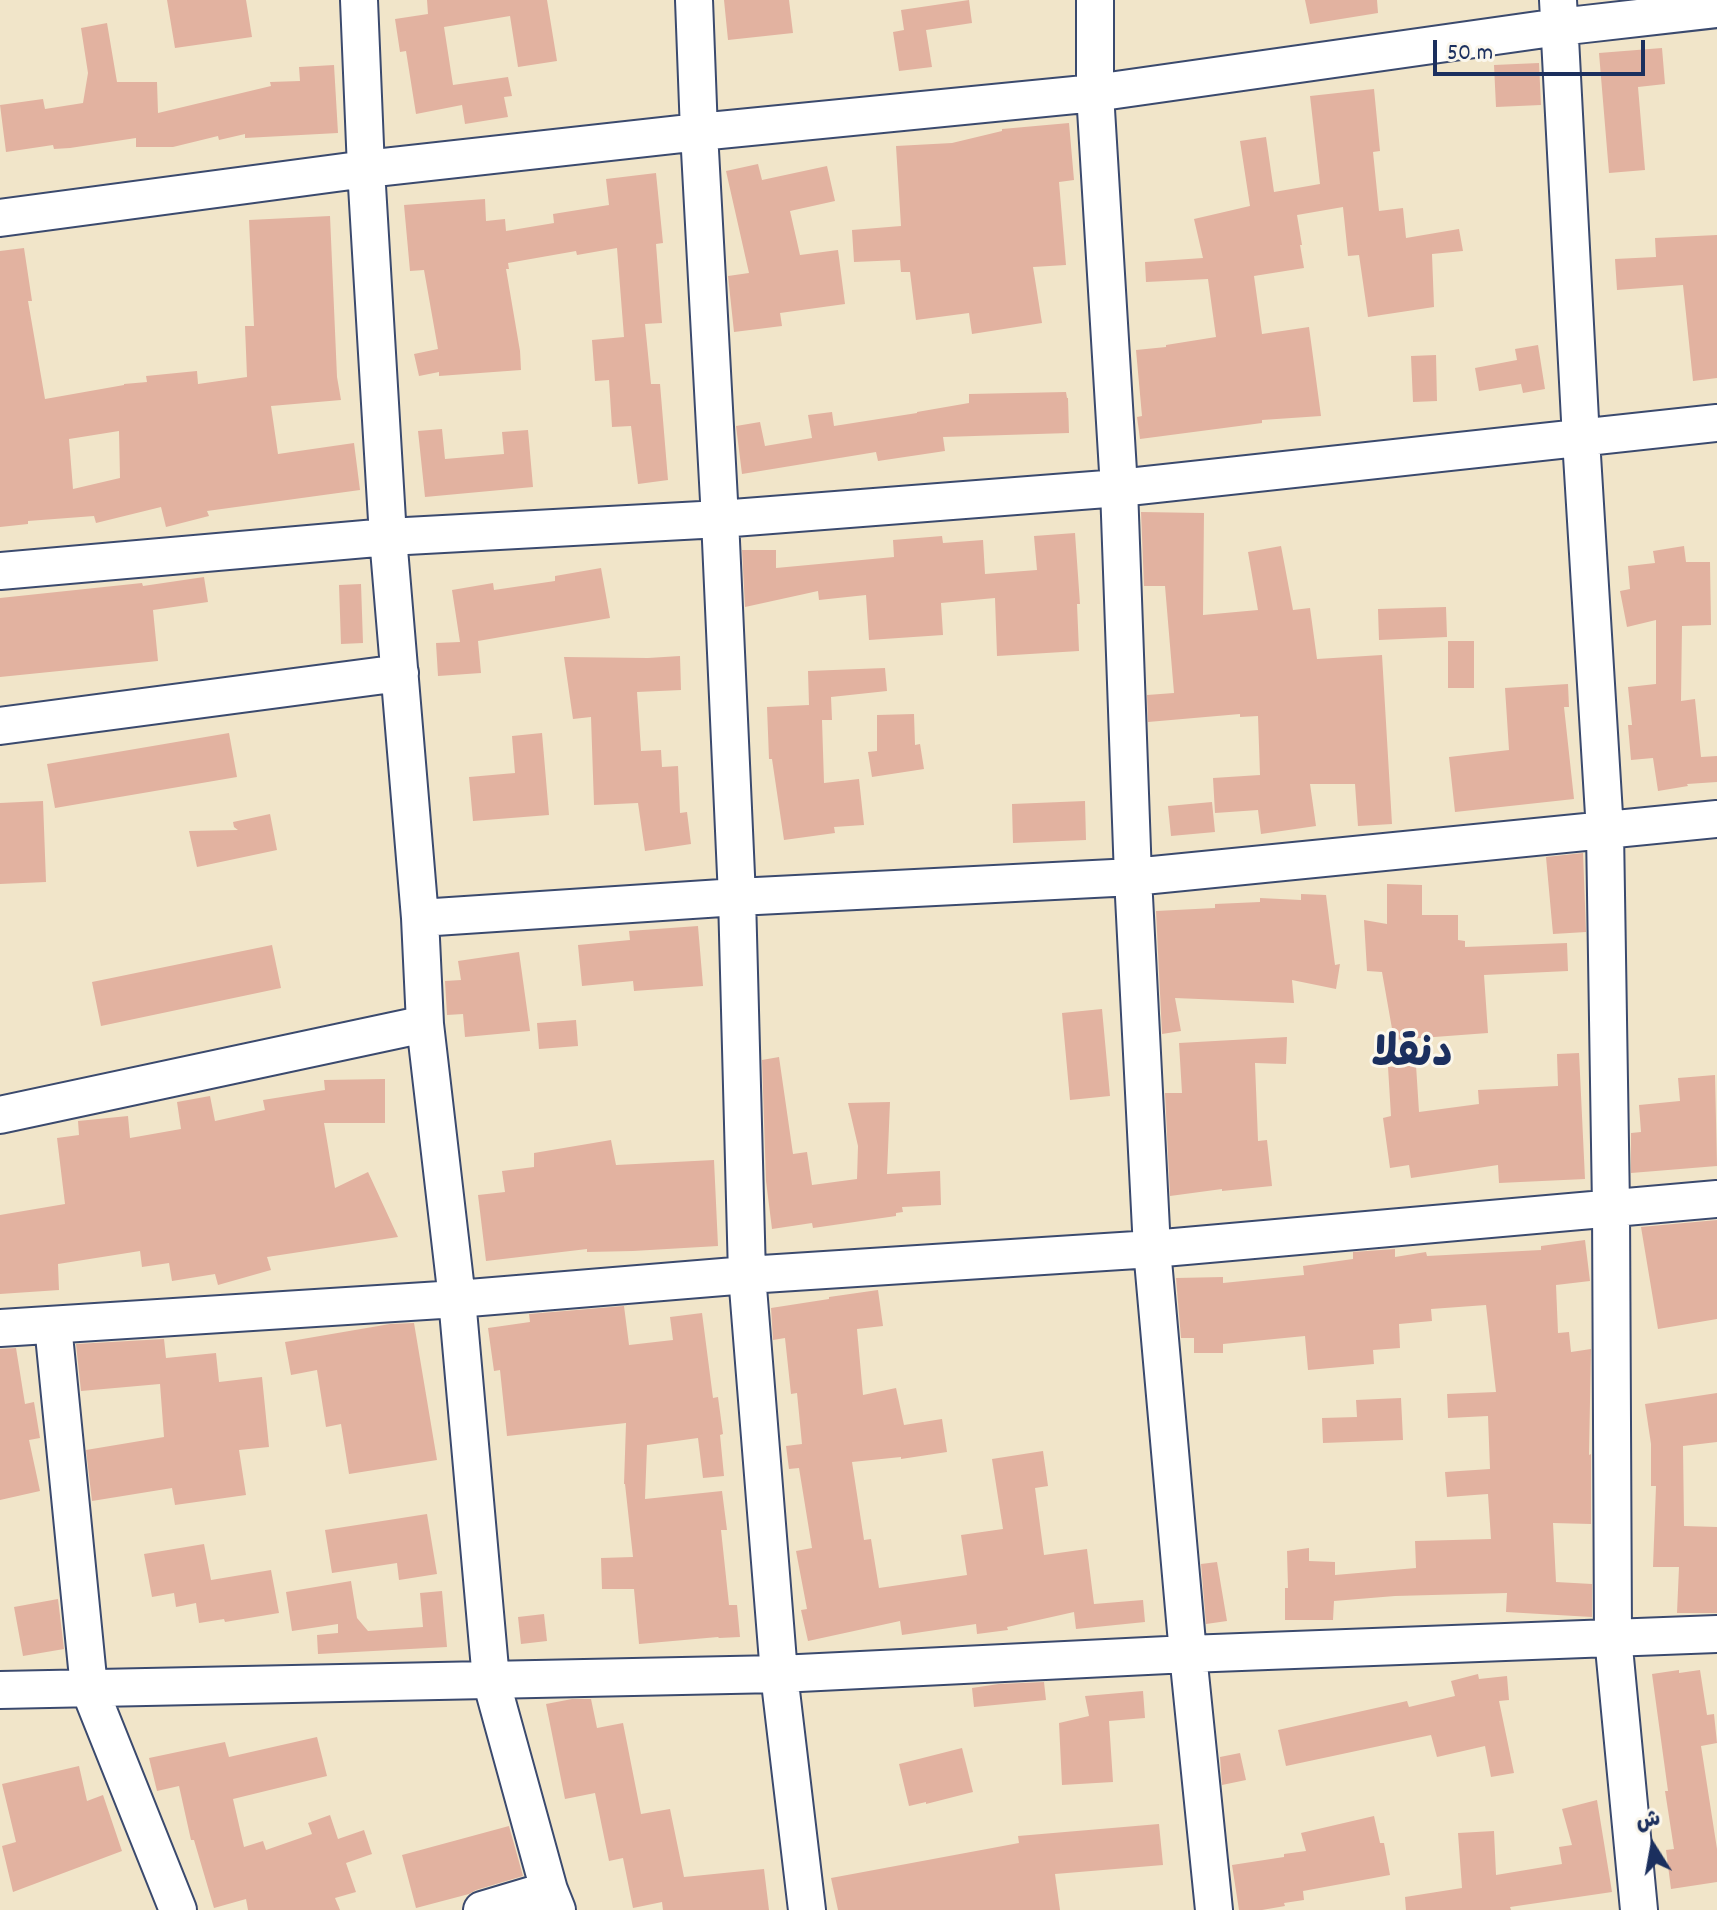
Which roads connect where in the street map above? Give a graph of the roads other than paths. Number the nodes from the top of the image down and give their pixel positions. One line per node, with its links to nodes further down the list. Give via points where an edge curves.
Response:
1 (359, 0): 8 (street)
2 (694, 0): 7 (street)
3 (1095, 0): 6 (street)
4 (1717, 9): 5 (street)
5 (1559, 13): 6 (street); 11 (street)
6 (1095, 93): 7 (street); 12 (street)
7 (699, 132): 8 (street); 13 (street)
8 (366, 169): 9 (street); 14 (street)
9 (0, 218)
10 (1717, 423): 11 (street)
11 (1581, 439): 12 (street); 19 (street)
12 (1119, 488): 13 (street); 20 (street)
13 (720, 519): 14 (street); 21 (street)
14 (388, 537): 15 (street); 16 (street)
15 (0, 571)
16 (400, 673): 17 (street); 22 (street)
17 (0, 726)
18 (1717, 819): 19 (street)
19 (1605, 831): 20 (street); 26 (street)
20 (1133, 877): 21 (street); 27 (street)
21 (737, 897): 22 (street); 28 (street)
22 (420, 918): 23 (street)
23 (425, 1024): 24 (street); 29 (street)
24 (0, 1115)
25 (1717, 1199): 26 (street)
26 (1611, 1207): 27 (street); 33 (street)
27 (1152, 1249): 28 (street); 34 (street)
28 (747, 1275): 29 (street); 35 (street)
29 (457, 1299): 30 (street); 36 (street)
30 (53, 1325): 31 (street); 37 (street)
31 (0, 1328)
32 (1717, 1634): 33 (street)
33 (1613, 1637): 34 (street); 44 (street)
34 (1188, 1654): 35 (street); 43 (street)
35 (779, 1674): 36 (street); 42 (street)
36 (491, 1680): 37 (street); 39 (street)
37 (89, 1688): 38 (street); 40 (street)
38 (0, 1690)
39 (553, 1900): 41 (street)
40 (178, 1910)
41 (482, 1910)
42 (807, 1910)
43 (1214, 1910)
44 (1639, 1910)

